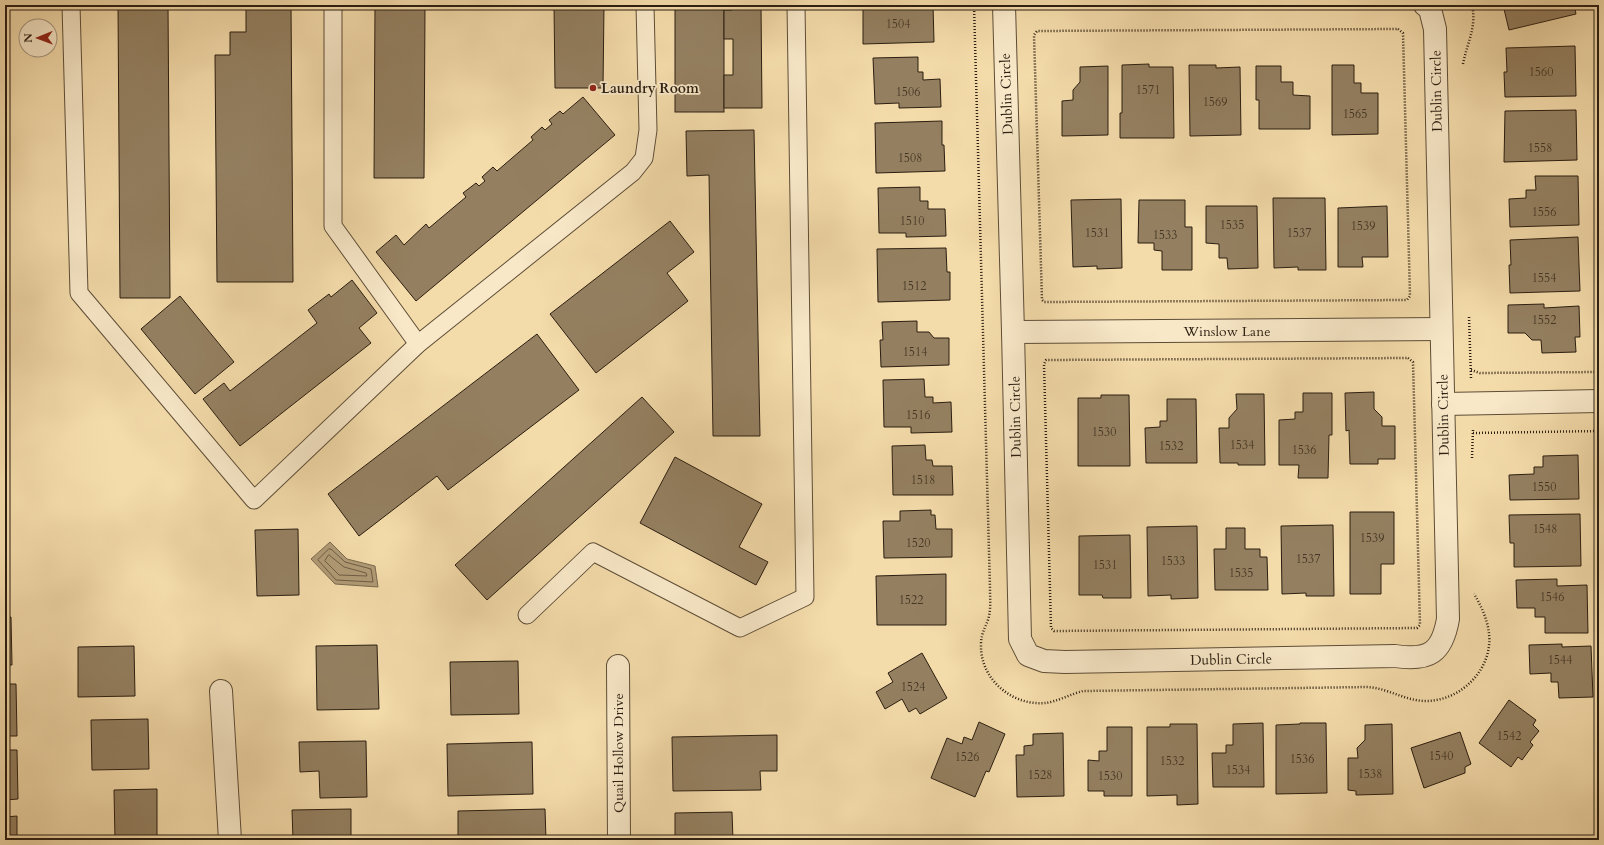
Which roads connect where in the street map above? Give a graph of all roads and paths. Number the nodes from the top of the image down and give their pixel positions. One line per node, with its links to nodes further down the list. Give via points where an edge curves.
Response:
1 (71, 5): 14 (lane, via 78,293 254,500)
2 (333, 5): 14 (lane, via 333,226)
3 (645, 5): 14 (lane, via 648,130 644,158 633,172)
4 (796, 5): 25 (lane, via 805,597 740,628 593,552)
5 (974, 5): 24 (path, via 990,588 989,616 982,631 981,646 984,665 991,678 1001,689 1014,697 1028,702 1046,703 1083,691 1336,688 1377,688 1408,699 1426,702 1445,699 1464,689 1479,673 1487,659 1490,634)
6 (1004, 5): 13 (street, Dublin Circle)
7 (1426, 5): 12 (street, Dublin Circle, via 1430,9 1434,29)
8 (1472, 5): 10 (path, via 1473,32 1466,51)
9 (1037, 31): 9 (path, via 1398,29 1403,33 1410,296 1407,300 1044,302 1034,35)
10 (1463, 72)
11 (1469, 315): 16 (path)
12 (1441, 329): 13 (street, Winslow Lane); 20 (street, Dublin Circle)
13 (1013, 332): 20 (street, Dublin Circle, via 1020,639 1028,655 1044,661 1395,656 1409,658 1421,657 1436,650 1445,636 1448,619)
14 (418, 344)
15 (1046, 360): 15 (path, via 1408,358 1413,362 1420,625 1417,628 1054,631 1051,628 1044,364)
16 (1471, 370): 17 (path, via 1480,373); 19 (path)
17 (1599, 372)
18 (1599, 401): 19 (street)
19 (1472, 403): 20 (street); 22 (path)
20 (1443, 404)
21 (1599, 431): 22 (path)
22 (1473, 434): 23 (path)
23 (1472, 464)
24 (1474, 592)
25 (527, 615)
26 (618, 666): 29 (street, Quail Hollow Drive)
27 (222, 691): 28 (street)
28 (230, 840)
29 (619, 840)

